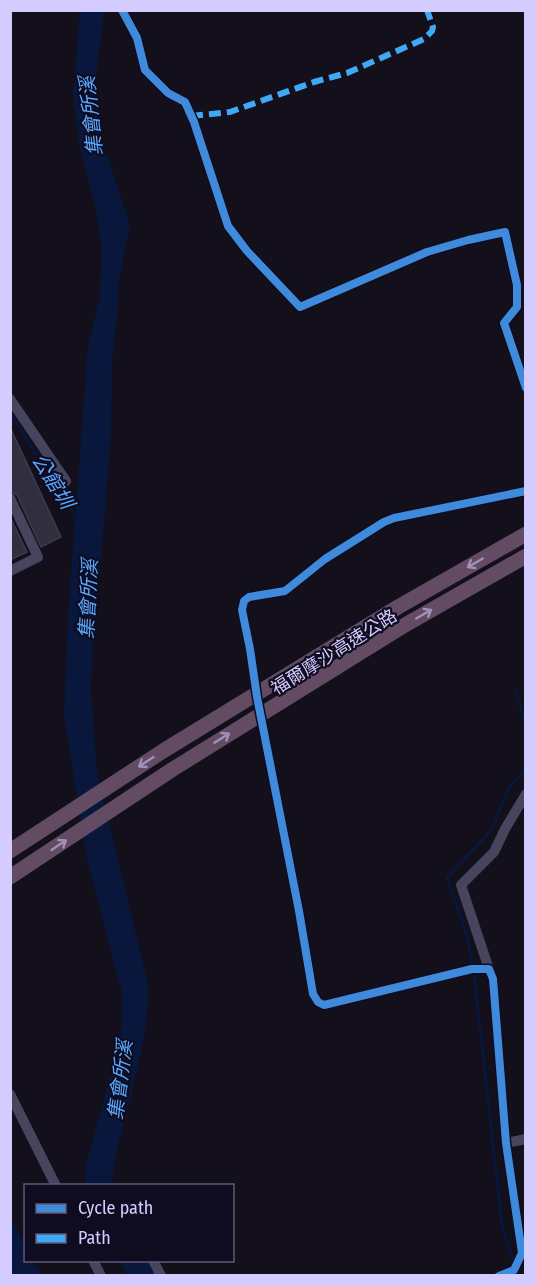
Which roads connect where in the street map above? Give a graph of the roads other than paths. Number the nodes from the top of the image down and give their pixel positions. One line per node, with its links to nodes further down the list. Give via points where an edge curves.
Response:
1 (122, 10): 2 (street, via 137,38 146,70 168,93 185,102 228,226 300,307 427,252 505,232 517,285 517,307 504,323)
2 (525, 388)
3 (10, 399): 4 (street)
4 (66, 481)
5 (525, 491): 10 (street, via 394,518 325,560 285,591 249,597 242,610)
6 (10, 498): 9 (street, via 39,557)
7 (525, 534): 13 (highway, 福爾摩沙高速公路, one-way to 13, via 184,738)
8 (525, 556): 14 (highway, 福爾摩沙高速公路, one-way to 8, via 172,769)
9 (10, 571)
10 (257, 697)
11 (267, 747): 15 (street, via 313,994 318,1002 324,1005 472,969)
12 (525, 794): 15 (street, via 494,852 461,885)
13 (10, 851)
14 (10, 877)
15 (489, 969): 18 (street, via 493,979)
16 (10, 1094): 19 (street)
17 (525, 1139): 18 (street)
18 (506, 1143): 20 (street, via 522,1253 514,1270)
19 (55, 1184)
20 (499, 1275)

